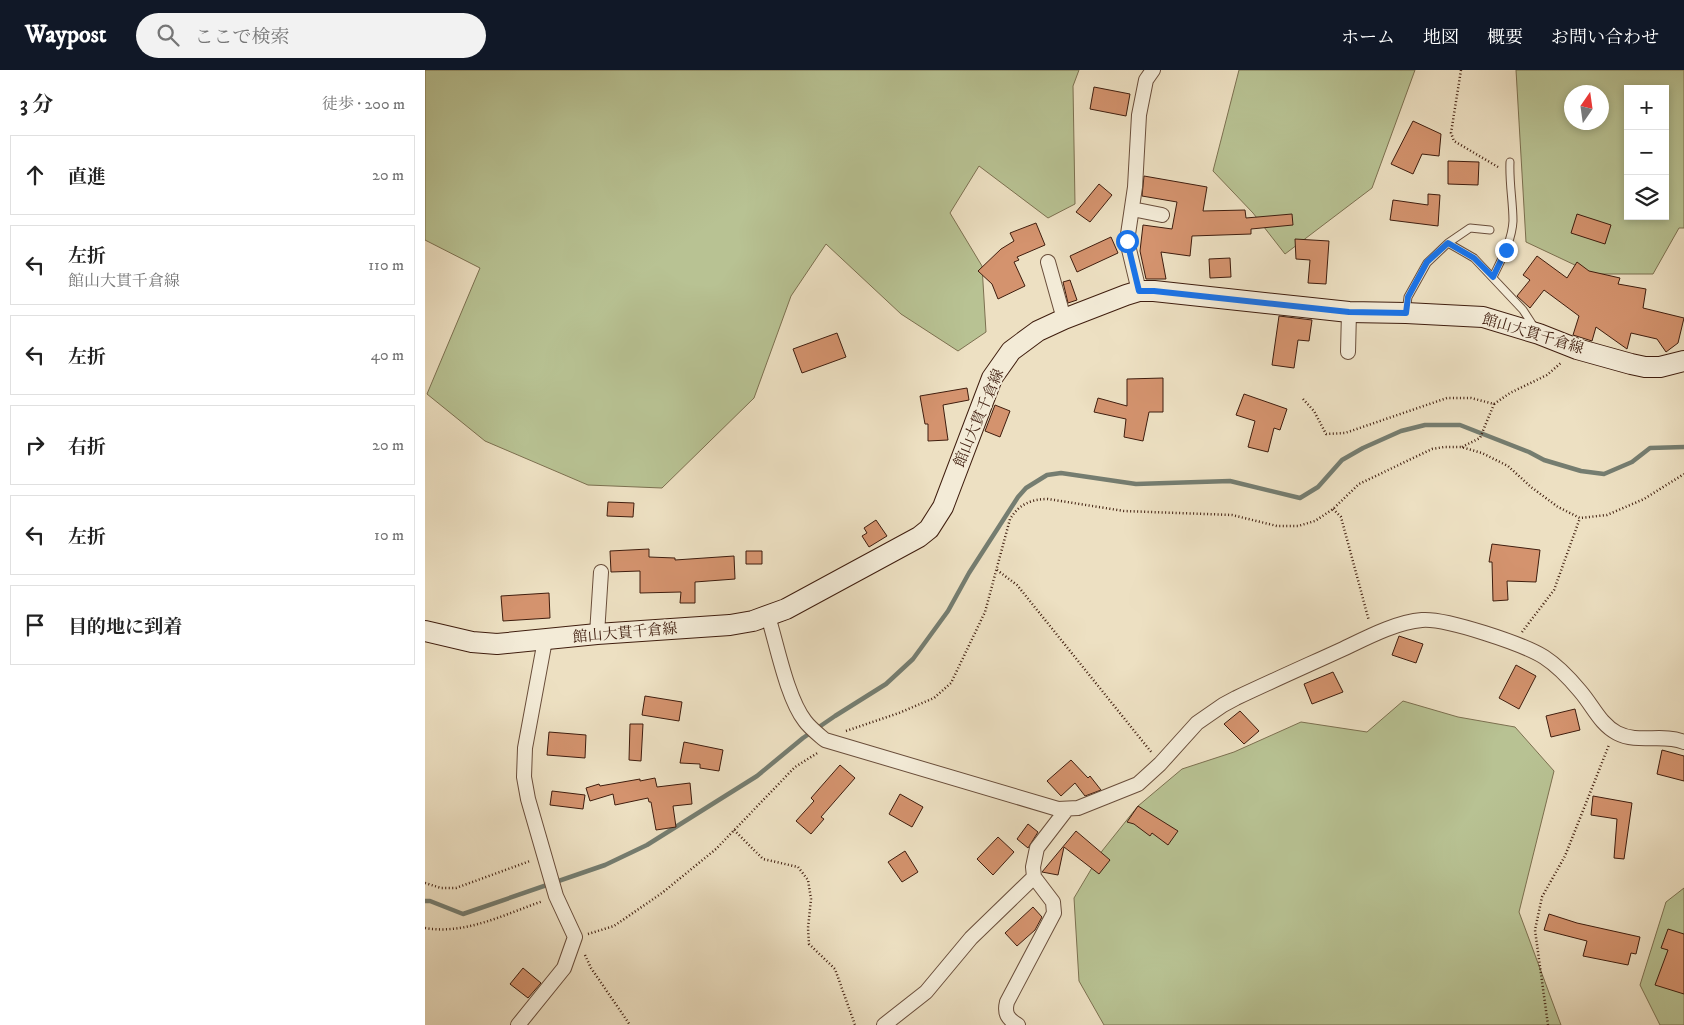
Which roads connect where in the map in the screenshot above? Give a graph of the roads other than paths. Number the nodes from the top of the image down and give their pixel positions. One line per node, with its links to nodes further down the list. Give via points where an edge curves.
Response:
1 (1153, 70): 3 (street, via 1146,80 1139,115)
2 (1510, 162): 8 (lane, via 1513,223 1506,250)
3 (1132, 209): 4 (street); 9 (street, via 1127,241)
4 (1162, 215)
5 (1490, 230): 6 (lane, via 1470,228)
6 (1448, 243): 8 (lane, via 1474,258); 11 (lane, via 1427,262 1408,297)
7 (1048, 262): 12 (street)
8 (1493, 277): 13 (lane, via 1523,310)
9 (1139, 291): 10 (main road, 館山大貫千倉線); 12 (main road, 館山大貫千倉線)
10 (1349, 312): 11 (main road, 館山大貫千倉線); 14 (street)
11 (1406, 313): 13 (main road, 館山大貫千倉線, via 1483,317)
12 (1064, 319): 17 (main road, 館山大貫千倉線, via 1038,330 1011,351 1001,364 992,378 943,507 929,529 813,595)
13 (1539, 334): 15 (main road, 館山大貫千倉線, via 1577,349 1645,367)
14 (1348, 352)
15 (1684, 361)
16 (601, 572): 19 (street)
17 (768, 616): 19 (main road, 館山大貫千倉線, via 730,625); 22 (street, via 791,693 805,722 825,740)
18 (425, 631): 20 (main road, 館山大貫千倉線, via 497,644)
19 (597, 634): 20 (main road, 館山大貫千倉線)
20 (545, 640): 24 (street, via 525,748 525,777 528,800 556,896 575,937 564,968)
21 (1684, 742): 22 (street, via 1676,738 1626,738 1601,721 1568,677 1545,658 1488,634 1423,620 1373,635 1223,705 1197,723 1138,784 1078,808)
22 (1067, 809): 23 (street, via 1037,848)
23 (1034, 878): 25 (street, via 971,938 926,992); 26 (street, via 1055,906 1054,914 1007,1002 1006,1016)
24 (518, 1025)
25 (884, 1025)
26 (1018, 1025)

